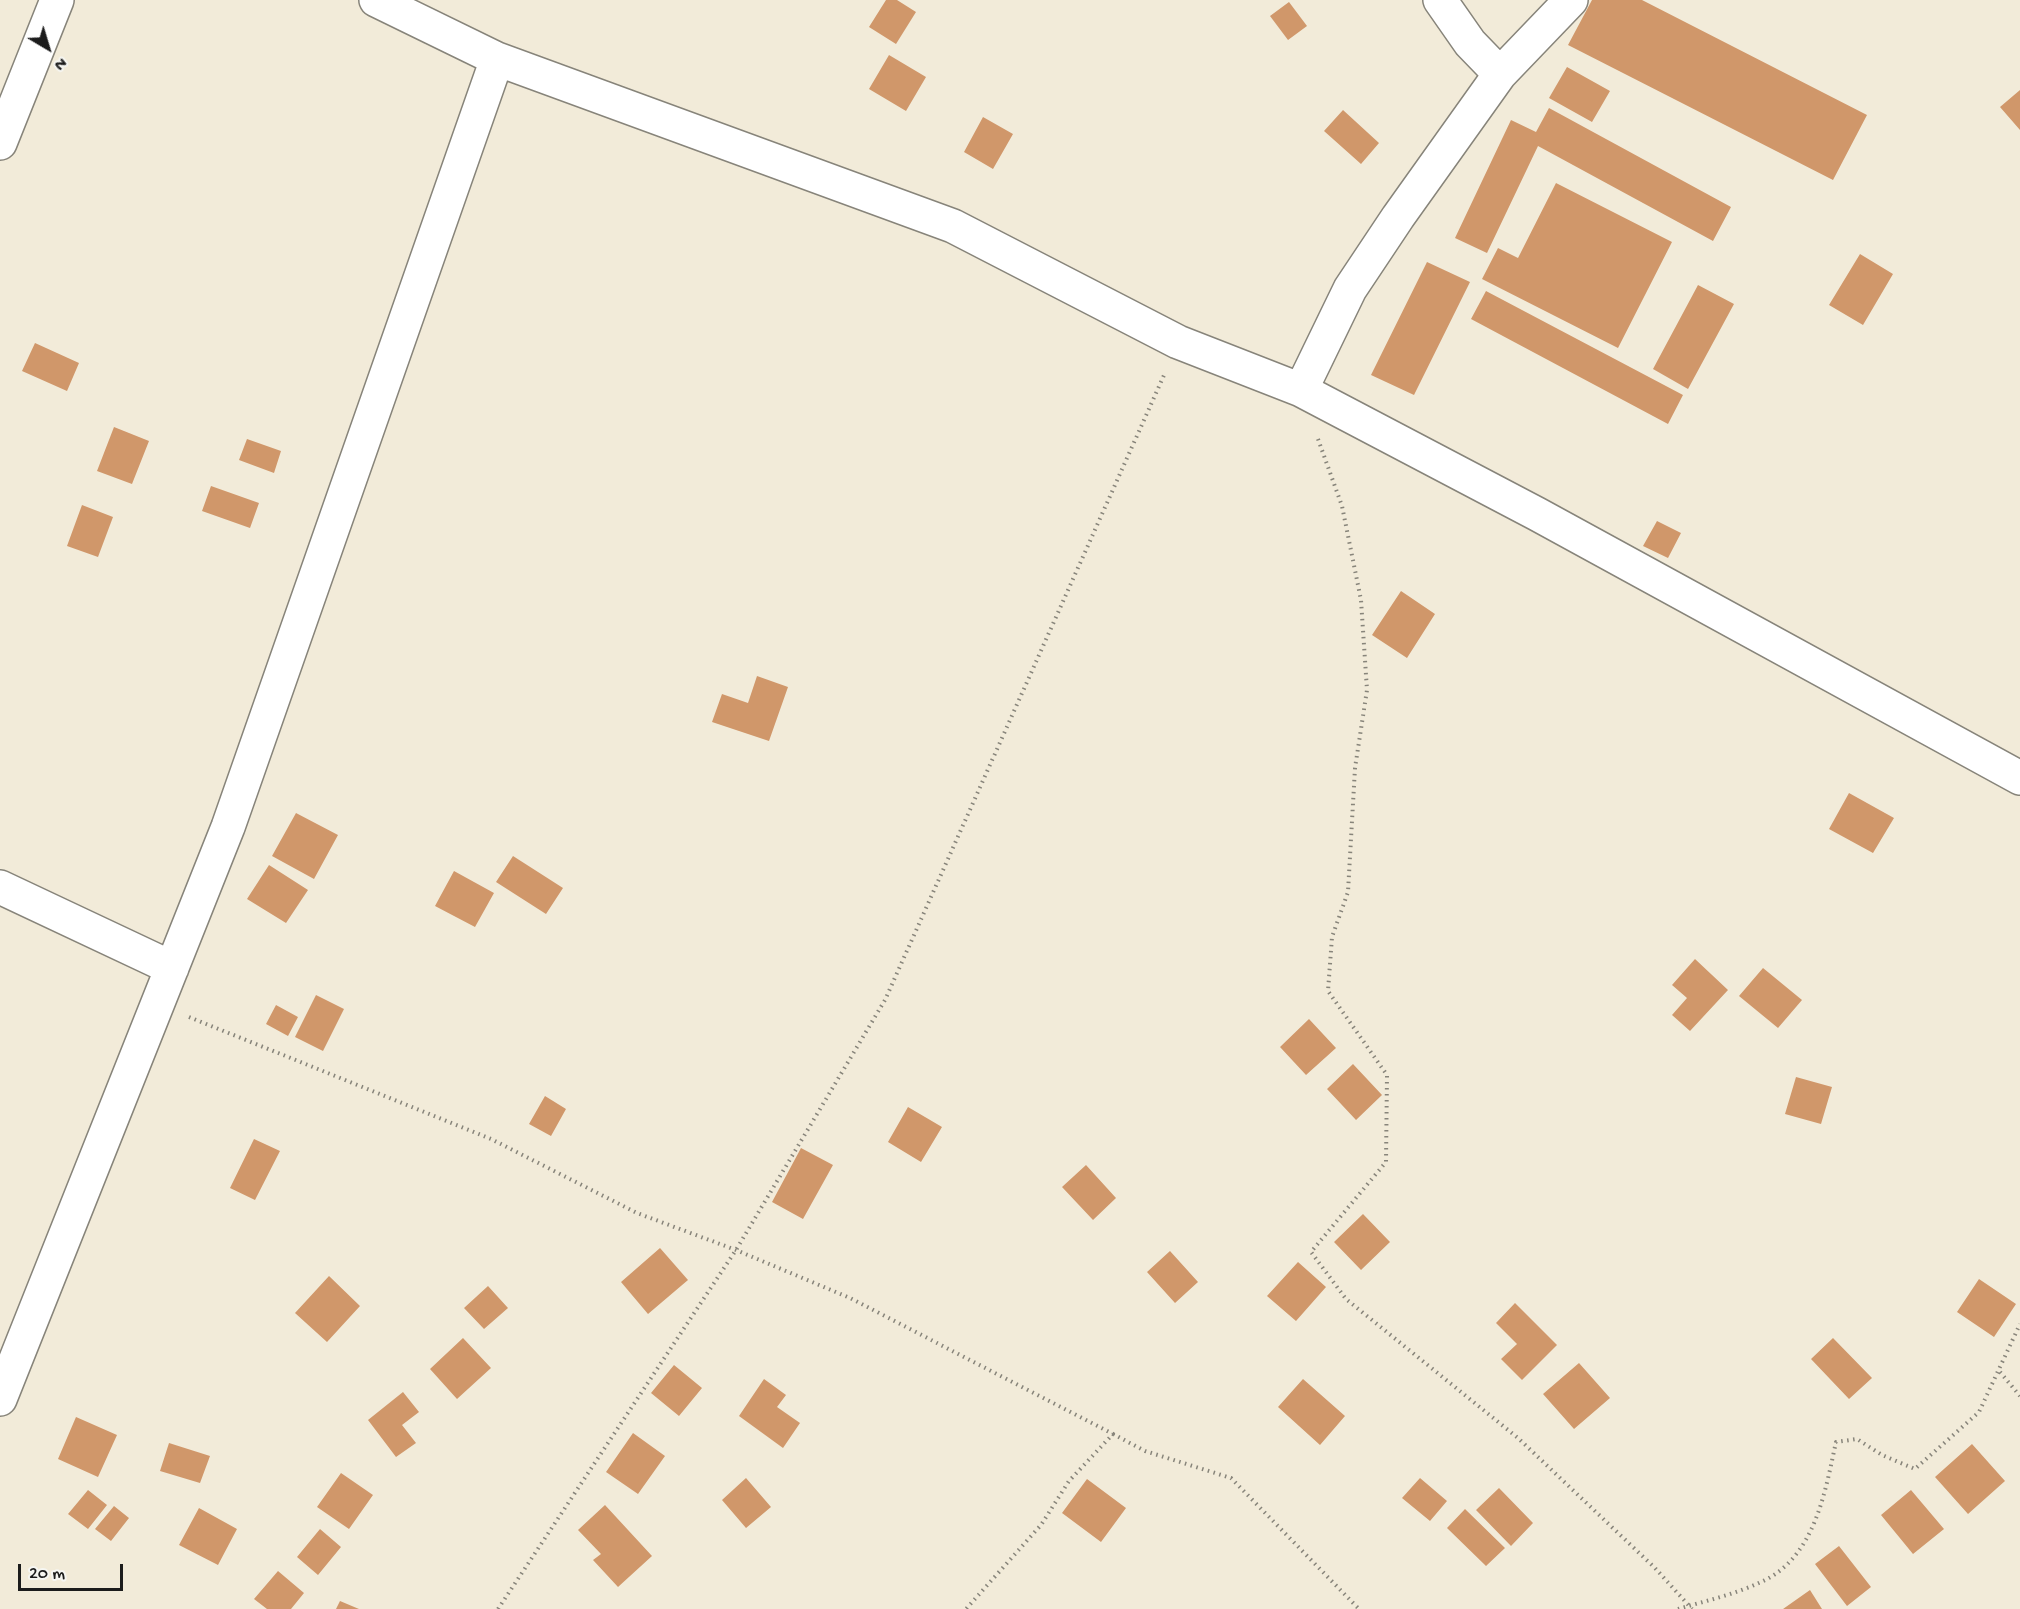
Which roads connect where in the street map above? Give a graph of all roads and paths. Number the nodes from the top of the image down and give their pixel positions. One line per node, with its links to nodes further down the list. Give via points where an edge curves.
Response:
1 (57, 0): 7 (street)
2 (376, 0): 5 (street)
3 (1440, 0): 6 (street, via 1470,43)
4 (1571, 0): 6 (street)
5 (497, 59): 8 (street, via 953,226); 12 (street, via 228,827)
6 (1500, 74): 9 (street, via 1350,289)
7 (0, 143)
8 (1178, 342): 9 (street); 14 (path, via 885,1000)
9 (1301, 390): 10 (street); 20 (path, via 1342,507 1361,600 1367,690 1354,768 1348,892 1332,938 1328,991 1387,1075 1386,1162 1311,1252 1347,1299 1518,1438)
10 (2020, 778)
11 (0, 887): 12 (street)
12 (172, 968): 13 (street)
13 (159, 1005): 14 (path, via 491,1139 637,1213); 18 (street)
14 (736, 1250): 19 (path, via 850,1298); 21 (path)
15 (2020, 1324): 16 (path)
16 (2000, 1372): 17 (path); 20 (path, via 1979,1412 1915,1469 1857,1439 1836,1442 1825,1493 1810,1533 1792,1559 1763,1582)
17 (2020, 1396)
18 (0, 1399)
19 (1113, 1434): 22 (path, via 1069,1482 1041,1525); 23 (path, via 1145,1451 1231,1478)
20 (1691, 1607): 24 (path)
21 (498, 1609)
22 (966, 1609)
23 (1359, 1609)
24 (1678, 1609)

